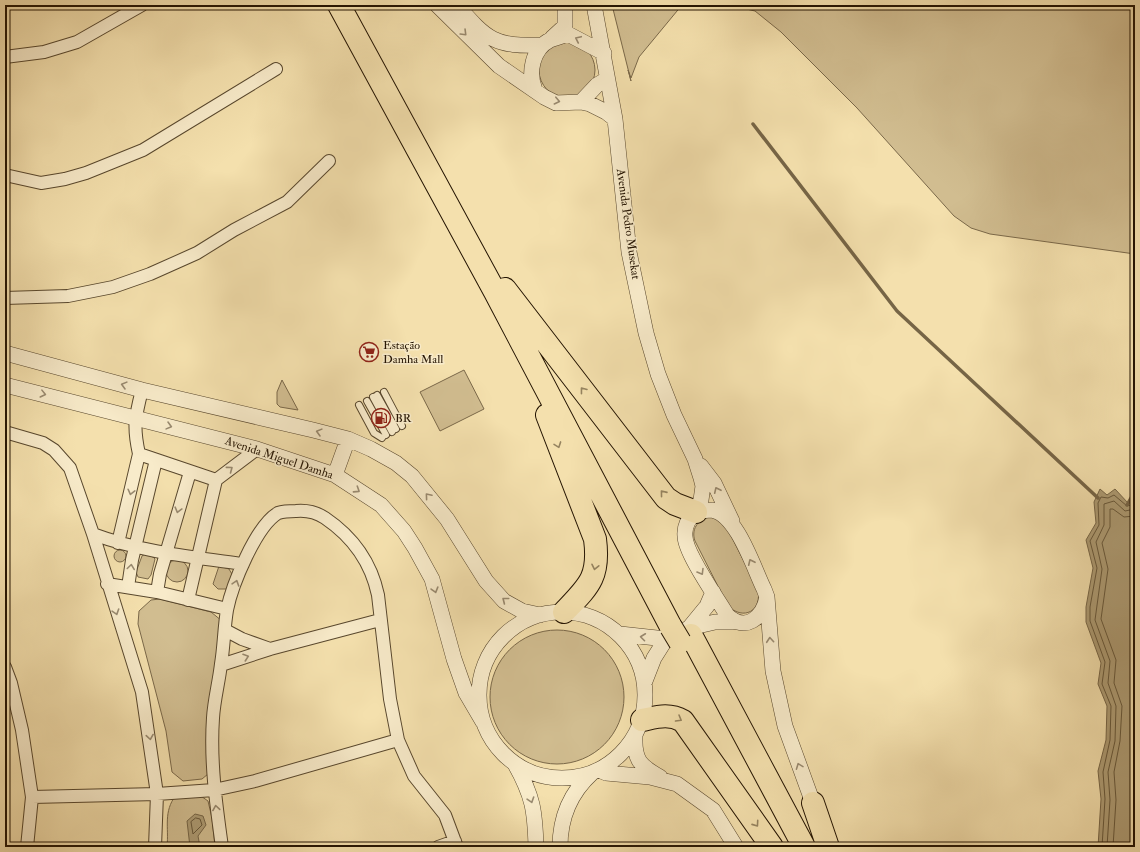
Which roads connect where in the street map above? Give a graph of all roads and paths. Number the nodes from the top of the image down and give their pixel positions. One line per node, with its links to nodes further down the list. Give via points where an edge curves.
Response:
1 (142, 5): 8 (street)
2 (339, 5): 19 (highway)
3 (351, 5): 19 (highway)
4 (437, 5): 14 (street, one-way to 14, via 499,66)
5 (457, 5): 9 (street, via 480,30 497,41 517,46)
6 (565, 5): 9 (street, via 564,26)
7 (594, 5): 10 (street, Avenida Pedro Musekat)
8 (121, 11): 11 (street, via 77,42 44,52)
9 (546, 43): 10 (street, one-way to 9, via 568,34); 14 (street, via 537,51 532,70)
10 (604, 53): 13 (street, Avenida Pedro Musekat)
11 (5, 57)
12 (276, 69): 18 (street, via 143,150 86,173 41,183)
13 (607, 79): 15 (street, via 597,85); 16 (street, Avenida Pedro Musekat)
14 (535, 90): 15 (street, one-way to 15, via 556,103)
15 (581, 102): 16 (street, via 590,104)
16 (615, 119): 32 (street, Avenida Pedro Musekat, via 629,252 646,333 658,374)
17 (329, 161): 20 (street, via 288,202 197,253 150,274 113,287 68,296)
18 (5, 175)
19 (500, 290): 37 (highway, one-way to 19, via 666,498); 52 (highway, one-way to 52, via 595,539 596,571 584,592); 57 (highway)
20 (5, 298)
21 (5, 353): 23 (street, one-way to 21)
22 (5, 385): 26 (street, Avenida Miguel Damha, one-way to 26)
23 (142, 390): 26 (street); 29 (street, one-way to 23)
24 (384, 392): 28 (lane)
25 (359, 405): 28 (lane, via 374,433)
26 (135, 417): 30 (street, Avenida Miguel Damha, one-way to 30); 31 (street, via 134,433)
27 (5, 432): 39 (street, via 43,443 54,450 70,468)
28 (391, 432): 28 (lane, via 373,398)
29 (348, 439): 35 (street); 53 (street, one-way to 29, via 522,611 504,601 486,581 447,519 412,476 396,463)
30 (257, 449): 35 (street, Avenida Miguel Damha); 36 (street, one-way to 30)
31 (139, 454): 33 (street); 40 (street, one-way to 40)
32 (695, 459): 37 (street, Avenida Pedro Musekat, via 703,486); 38 (street, Avenida Pedro Musekat, one-way to 32, via 714,483)
33 (156, 460): 34 (street); 41 (street)
34 (190, 472): 36 (street); 42 (street, one-way to 42)
35 (335, 475): 63 (street, Avenida Miguel Damha, one-way to 63, via 381,505 404,530 415,548 432,580 466,693)
36 (216, 480): 43 (street)
37 (696, 512): 38 (street, via 712,510 724,516); 48 (street, Avenida Pedro Musekat, one-way to 48, via 686,525 685,537 688,549)
38 (733, 525): 49 (street, Avenida Pedro Musekat, one-way to 38)
39 (93, 534): 40 (street); 45 (street)
40 (118, 543): 41 (street)
41 (135, 547): 42 (street); 46 (street, one-way to 41)
42 (167, 553): 43 (street); 47 (street)
43 (197, 558): 44 (street); 50 (street)
44 (242, 564): 51 (street, one-way to 44); 54 (street, via 265,524 279,513 305,510 321,515 357,546 367,562 374,579)
45 (107, 584): 46 (street); 70 (street, one-way to 70, via 142,692)
46 (128, 587): 47 (street)
47 (157, 592): 50 (street)
48 (713, 592): 55 (street, Avenida Pedro Musekat); 57 (street, via 707,606)
49 (767, 597): 55 (street, via 762,613 756,619); 72 (street, Avenida Pedro Musekat, one-way to 49, via 785,726 774,671)
50 (188, 600): 51 (street)
51 (227, 609): 56 (street)
52 (564, 612): 53 (street); 58 (street, via 585,615 606,624)
53 (540, 615): 63 (street, via 521,623 504,635 491,652 482,671 478,692)
54 (380, 620): 59 (street); 65 (street)
55 (733, 622): 57 (street, via 715,622)
56 (225, 630): 59 (street); 60 (street)
57 (680, 632): 58 (street, one-way to 58); 62 (street, via 654,658); 82 (highway); 83 (highway)
58 (620, 634): 62 (street, via 636,655)
59 (270, 649): 60 (street, one-way to 59)
60 (221, 665): 69 (street, via 213,718)
61 (5, 667): 71 (street, via 22,730)
62 (645, 681): 64 (street, via 646,695)
63 (483, 722): 66 (street, via 500,752)
64 (638, 728): 67 (street, via 618,757); 68 (street, via 634,751 638,760 645,769); 81 (highway, one-way to 81, via 663,716 674,716 683,721)
65 (398, 740): 69 (street, via 255,781); 73 (street, via 414,776 445,815)
66 (515, 764): 67 (street, via 537,775 558,778 580,776); 78 (street, one-way to 78, via 533,803)
67 (596, 771): 68 (street); 79 (street, via 582,782 567,805 562,820)
68 (666, 781): 80 (street, via 677,784 713,810)
69 (214, 790): 70 (street); 76 (street, one-way to 69)
70 (157, 794): 71 (street); 75 (street)
71 (32, 797): 74 (street)
72 (813, 803): 84 (highway); 85 (street, Avenida Pedro Musekat)
73 (456, 844): 77 (street)
74 (27, 847)
75 (155, 847)
76 (222, 847)
77 (438, 847)
78 (536, 847)
79 (560, 847)
80 (736, 847)
81 (772, 847)
82 (790, 847)
83 (804, 847)
84 (828, 847)
85 (837, 847)

